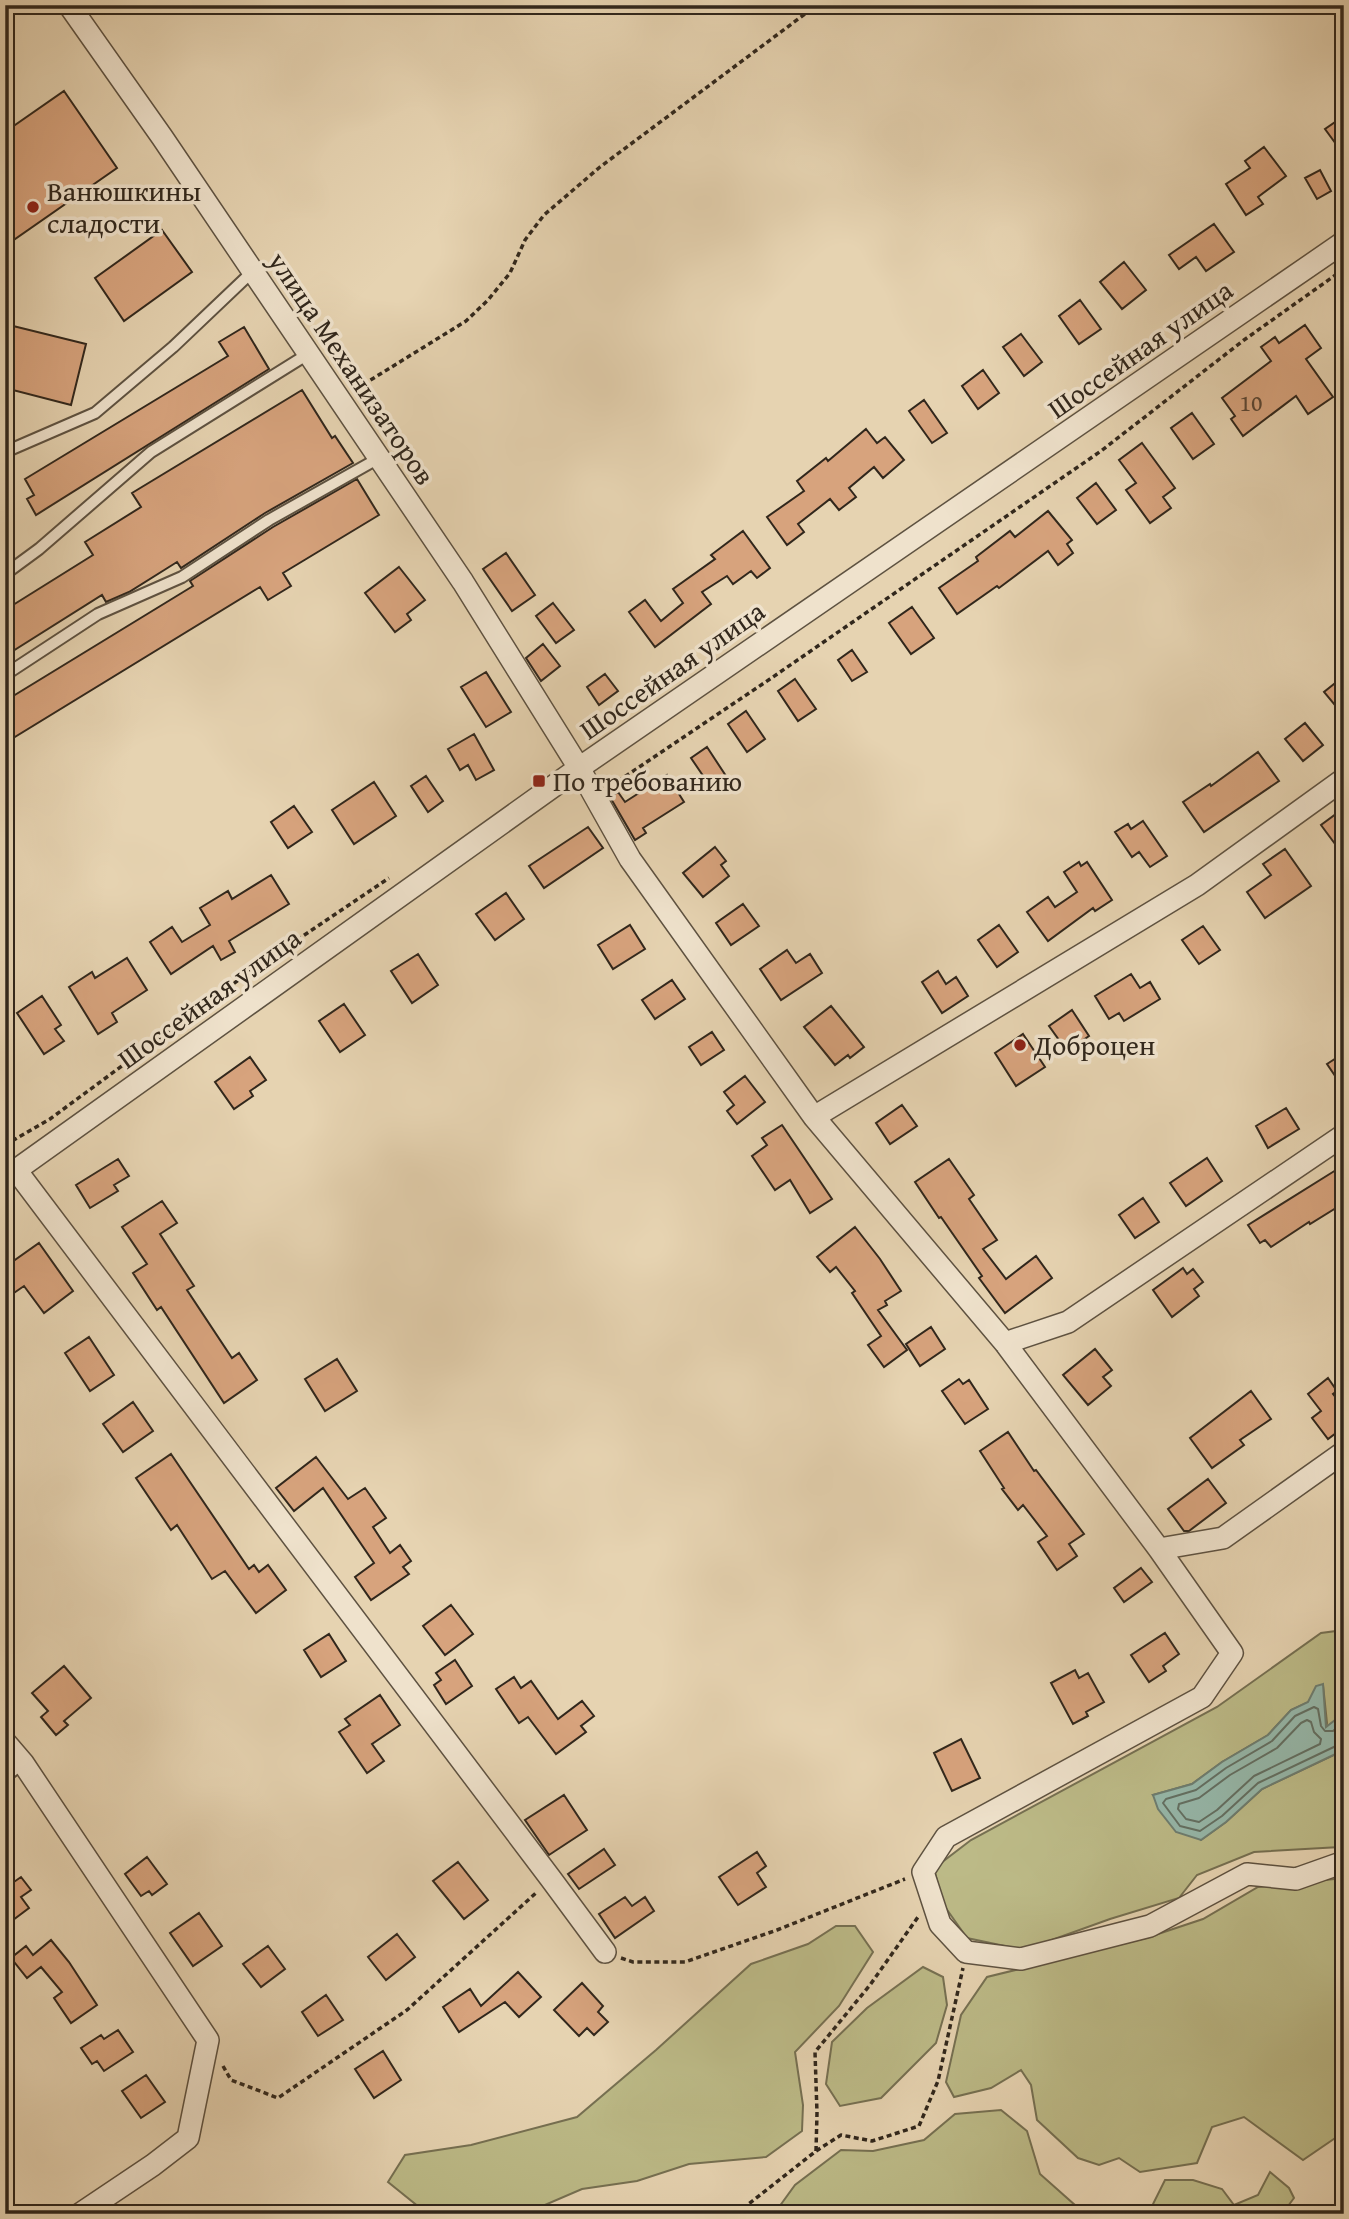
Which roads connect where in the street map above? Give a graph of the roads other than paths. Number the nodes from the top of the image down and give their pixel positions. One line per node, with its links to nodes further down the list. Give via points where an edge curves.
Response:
1 (69, 5): 3 (street, улица Механизаторов)
2 (1344, 242): 9 (street, Шоссейная улица)
3 (253, 271): 4 (street, улица Механизаторов); 5 (lane, via 95,413)
4 (308, 354): 6 (street, улица Механизаторов); 7 (lane, via 151,452)
5 (5, 452)
6 (379, 458): 8 (lane, via 269,520 182,578 98,614); 9 (street, улица Механизаторов)
7 (5, 574)
8 (5, 675)
9 (579, 768): 11 (street, улица Механизаторов, via 630,859); 13 (street, Шоссейная улица)
10 (1344, 779): 11 (street, via 1197,885)
11 (814, 1117): 14 (street, улица Механизаторов)
12 (1344, 1135): 14 (street, via 1068,1321)
13 (11, 1174): 21 (street)
14 (1005, 1343): 16 (street, улица Механизаторов)
15 (1344, 1452): 16 (street, via 1223,1538)
16 (1159, 1549): 20 (street, улица Механизаторов, via 1232,1653 1202,1697 946,1837 923,1872 940,1924 966,1952 1021,1959 1150,1926 1247,1874 1296,1880)
17 (5, 1742): 18 (street)
18 (23, 1763): 19 (lane); 22 (street, via 208,2040 188,2138)
19 (5, 1777)
20 (1344, 1862)
21 (605, 1952)
22 (80, 2214)

